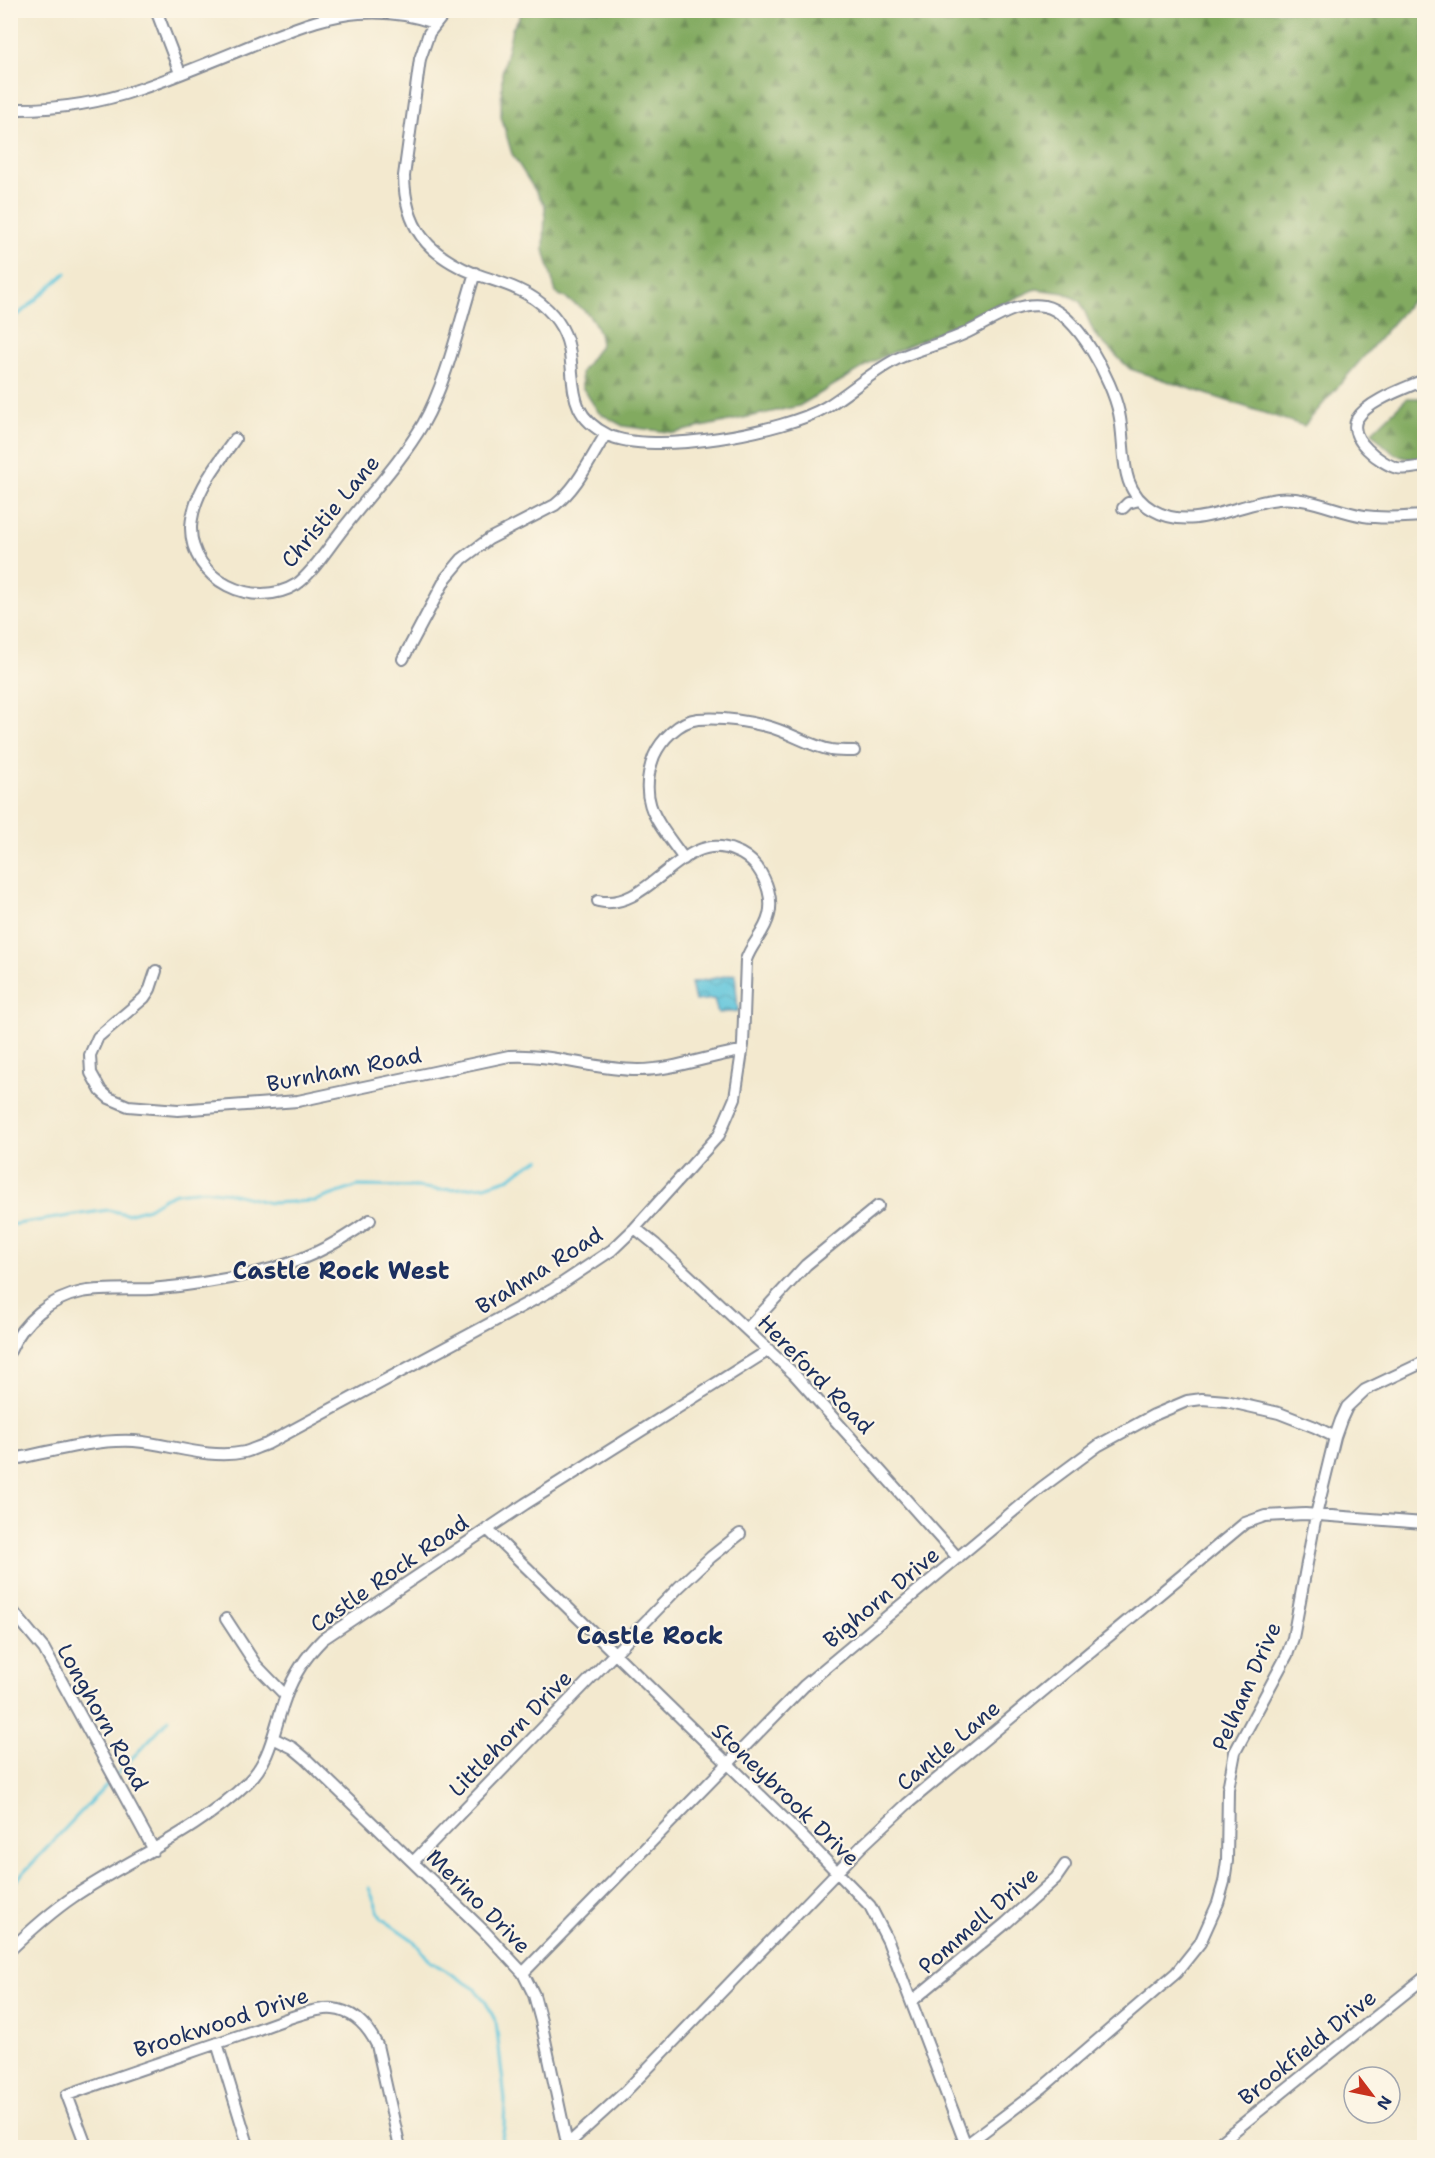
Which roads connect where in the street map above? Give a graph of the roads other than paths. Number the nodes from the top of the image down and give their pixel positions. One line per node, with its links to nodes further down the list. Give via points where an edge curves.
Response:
1 (156, 10): 4 (street)
2 (447, 10): 3 (street)
3 (435, 23): 4 (street, via 385,12 343,15 292,30); 6 (street, via 420,59 404,193 412,221 429,246 449,263)
4 (180, 74): 5 (street, via 78,106)
5 (10, 110)
6 (475, 273): 8 (street, via 525,292 550,312 569,347 577,405); 9 (street, Christie Lane, via 445,371 420,430 304,578 285,590 259,594 235,590 208,571 194,548 191,525 198,498)
7 (1425, 380): 10 (street, via 1372,405 1357,419 1355,429 1369,450 1389,465 1401,469)
8 (606, 434): 11 (street, via 645,443 694,442 786,423 825,408 896,360 952,340 1021,307 1042,306 1071,321 1106,378 1119,413 1126,476); 14 (street, via 565,497 475,548 450,572)
9 (235, 439)
10 (1425, 466)
11 (1139, 500): 12 (street); 13 (street, via 1159,514 1184,518 1283,499 1322,504 1364,516)
12 (1123, 508)
13 (1425, 516)
14 (403, 660)
15 (854, 752): 16 (street, via 830,750 767,726 696,719 676,728 658,747 646,789 652,812)
16 (684, 859): 17 (street, Brahma Road, via 621,900); 19 (street, Brahma Road, via 708,848 729,848 755,864 767,886 769,918 746,960)
17 (598, 901)
18 (156, 971): 19 (street, Burnham Road, via 144,998 98,1037 90,1055 91,1073 101,1091 128,1106 178,1110 298,1101 509,1056 537,1056 638,1070)
19 (742, 1051): 22 (street, Brahma Road, via 735,1098 719,1135)
20 (878, 1206): 23 (street, via 806,1265)
21 (370, 1220): 25 (street, via 304,1260 278,1268 183,1285 72,1295 33,1318)
22 (635, 1228): 23 (street, Hereford Road); 28 (street, Brahma Road, via 612,1250 552,1290 267,1444 244,1452 219,1453 135,1441 113,1442)
23 (747, 1329): 24 (street, Hereford Road)
24 (769, 1350): 31 (street, Castle Rock Road); 33 (street, Hereford Road, via 822,1403)
25 (10, 1351)
26 (1425, 1362): 27 (street, Pelham Drive, via 1371,1386 1355,1398 1347,1407)
27 (1335, 1437): 29 (street, Pelham Drive); 33 (street, Bighorn Drive, via 1280,1413 1217,1399 1187,1401 1142,1421 1081,1458)
28 (10, 1460)
29 (1316, 1515): 30 (street, Cantle Lane); 43 (street, Cantle Lane, via 1276,1514 1245,1523 907,1804); 51 (street, Pelham Drive, via 1293,1638 1235,1752 1228,1789 1224,1882 1200,1943 1176,1973 1043,2087)
30 (1425, 1523)
31 (487, 1529): 36 (street, Stoneybrook Drive); 37 (street, Castle Rock Road, via 323,1640 302,1663)
32 (740, 1534): 36 (street, Littlehorn Drive, via 711,1557)
33 (958, 1558): 39 (street, Bighorn Drive, via 805,1685)
34 (10, 1608): 40 (street, Longhorn Road, via 44,1649)
35 (226, 1618): 37 (street, via 256,1665)
36 (614, 1653): 39 (street, Stoneybrook Drive); 41 (street, Littlehorn Drive)
37 (286, 1696): 38 (street, Castle Rock Road)
38 (273, 1738): 40 (street, Castle Rock Road, via 264,1764 247,1783 189,1829); 41 (street, Merino Drive, via 294,1748)
39 (728, 1763): 43 (street, Stoneybrook Drive); 45 (street, Bighorn Drive)
40 (154, 1850): 44 (street, Castle Rock Road, via 73,1897)
41 (412, 1862): 45 (street, Merino Drive)
42 (1065, 1865): 47 (street, Pommell Drive, via 1006,1923)
43 (838, 1872): 47 (street, Stoneybrook Drive, via 878,1917); 50 (street, Cantle Lane)
44 (12, 1945)
45 (523, 1973): 50 (street, Merino Drive, via 541,2021)
46 (1425, 1978): 49 (street, Brookfield Drive)
47 (912, 2001): 51 (street, Stoneybrook Drive)
48 (217, 2043): 52 (street, Brookwood Drive, via 67,2095); 53 (street); 54 (street, Brookwood Drive, via 317,2010 336,2009 354,2016 377,2045)
49 (1220, 2145)
50 (568, 2146)
51 (967, 2146)
52 (87, 2148)
53 (249, 2148)
54 (400, 2148)

